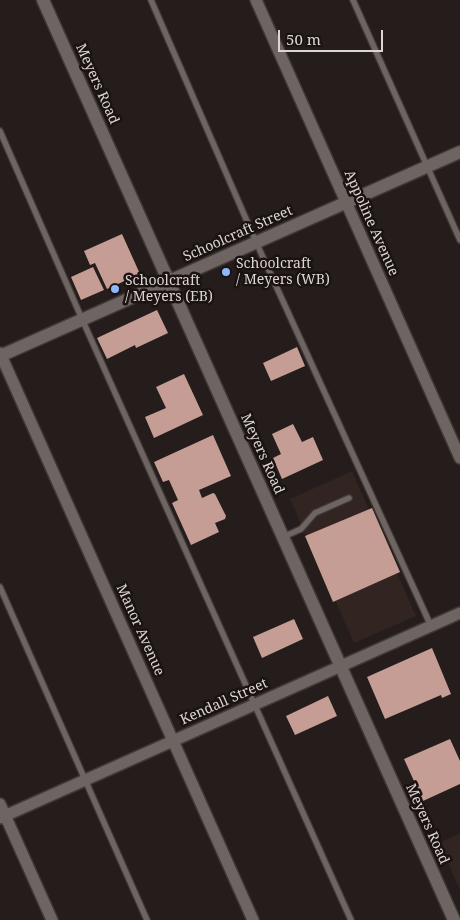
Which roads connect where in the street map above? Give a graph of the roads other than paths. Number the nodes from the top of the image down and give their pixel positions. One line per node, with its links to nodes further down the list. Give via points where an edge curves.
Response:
1 (43, 0): 11 (street, Meyers Road)
2 (151, 0): 10 (lane)
3 (256, 0): 8 (street, Appoline Avenue)
4 (353, 0): 7 (lane)
5 (0, 131): 12 (lane)
6 (460, 152): 7 (street, Schoolcraft Street)
7 (427, 167): 8 (street, Schoolcraft Street); 9 (lane)
8 (346, 202): 10 (street, Schoolcraft Street); 14 (street, Appoline Avenue)
9 (460, 240)
10 (256, 242): 11 (street, Schoolcraft Street); 19 (lane)
11 (168, 281): 12 (street, Schoolcraft Street); 16 (street, Meyers Road)
12 (82, 319): 13 (street, Schoolcraft Street); 21 (lane)
13 (0, 355): 22 (street, Manor Avenue)
14 (460, 458)
15 (349, 498): 16 (lane, via 314,513 301,529)
16 (283, 537): 20 (street, Meyers Road)
17 (0, 587): 23 (lane)
18 (460, 613): 19 (street, Kendall Street)
19 (431, 626): 20 (street, Kendall Street)
20 (341, 666): 21 (street, Kendall Street); 30 (street, Meyers Road)
21 (255, 704): 22 (street, Kendall Street); 29 (lane)
22 (173, 741): 23 (street, Kendall Street); 28 (street, Manor Avenue)
23 (85, 780): 25 (street, Kendall Street); 27 (lane)
24 (0, 804): 25 (street)
25 (3, 817): 26 (street)
26 (52, 920)
27 (148, 920)
28 (253, 920)
29 (351, 920)
30 (454, 920)

